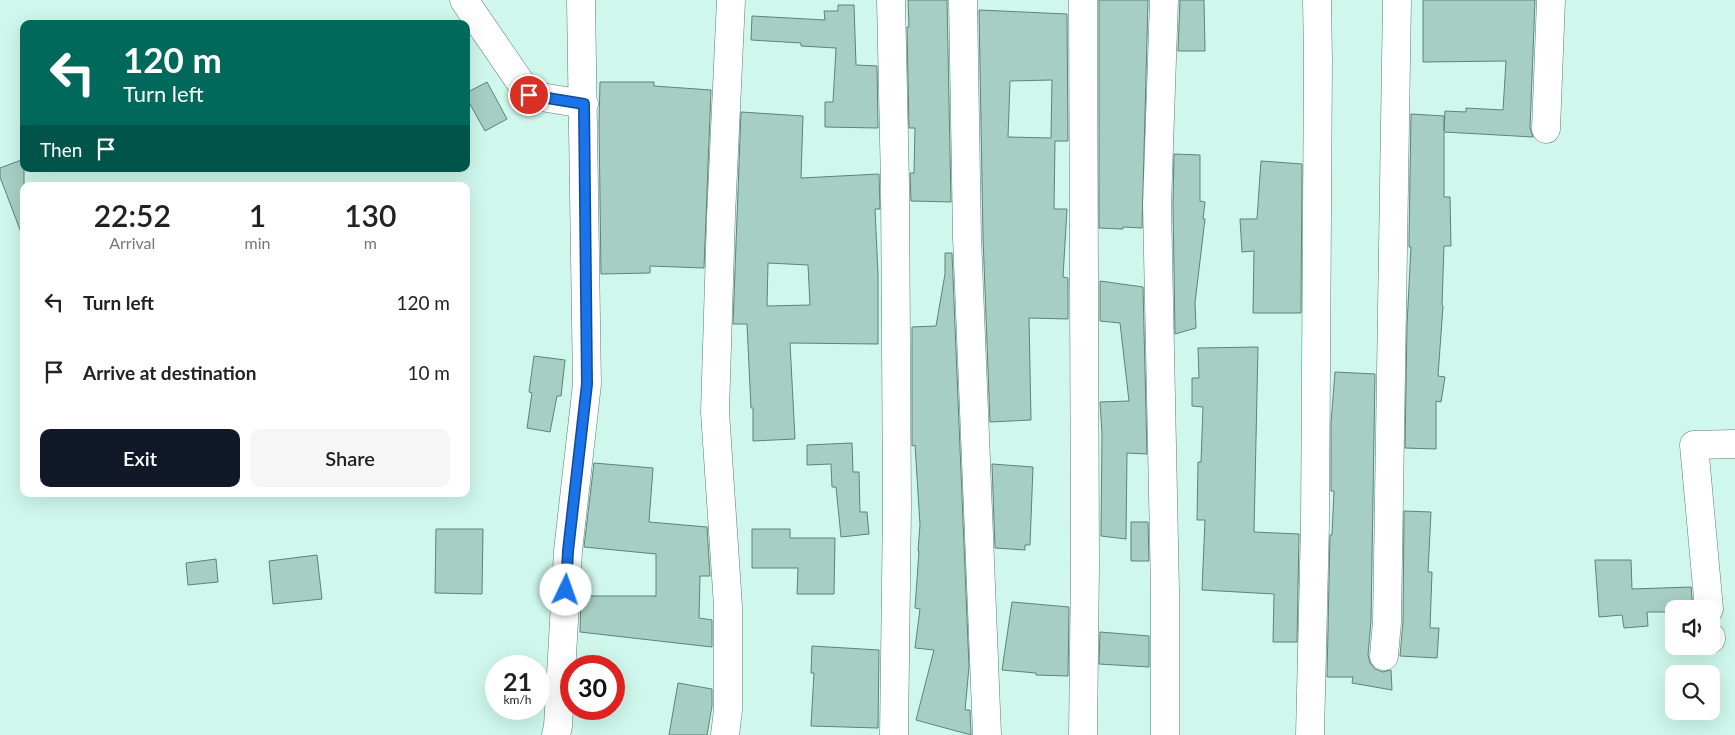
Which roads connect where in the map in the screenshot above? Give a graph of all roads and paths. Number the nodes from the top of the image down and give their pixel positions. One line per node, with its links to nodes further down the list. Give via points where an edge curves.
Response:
1 (464, 0): 11 (street, via 529,95)
2 (581, 0): 11 (street)
3 (732, 0): 17 (street, via 715,412 728,606)
4 (891, 0): 18 (street, via 897,507)
5 (963, 0): 19 (street, via 967,237)
6 (1083, 0): 20 (street)
7 (1164, 0): 21 (street, via 1158,205)
8 (1317, 0): 22 (street)
9 (1397, 0): 15 (street)
10 (1551, 0): 12 (street)
11 (584, 104): 16 (street, via 587,384 568,551)
12 (1546, 130)
13 (1735, 444): 14 (street, via 1694,445)
14 (1708, 600)
15 (1384, 656)
16 (556, 735)
17 (725, 735)
18 (894, 735)
19 (987, 735)
20 (1083, 735)
21 (1165, 735)
22 (1310, 735)

